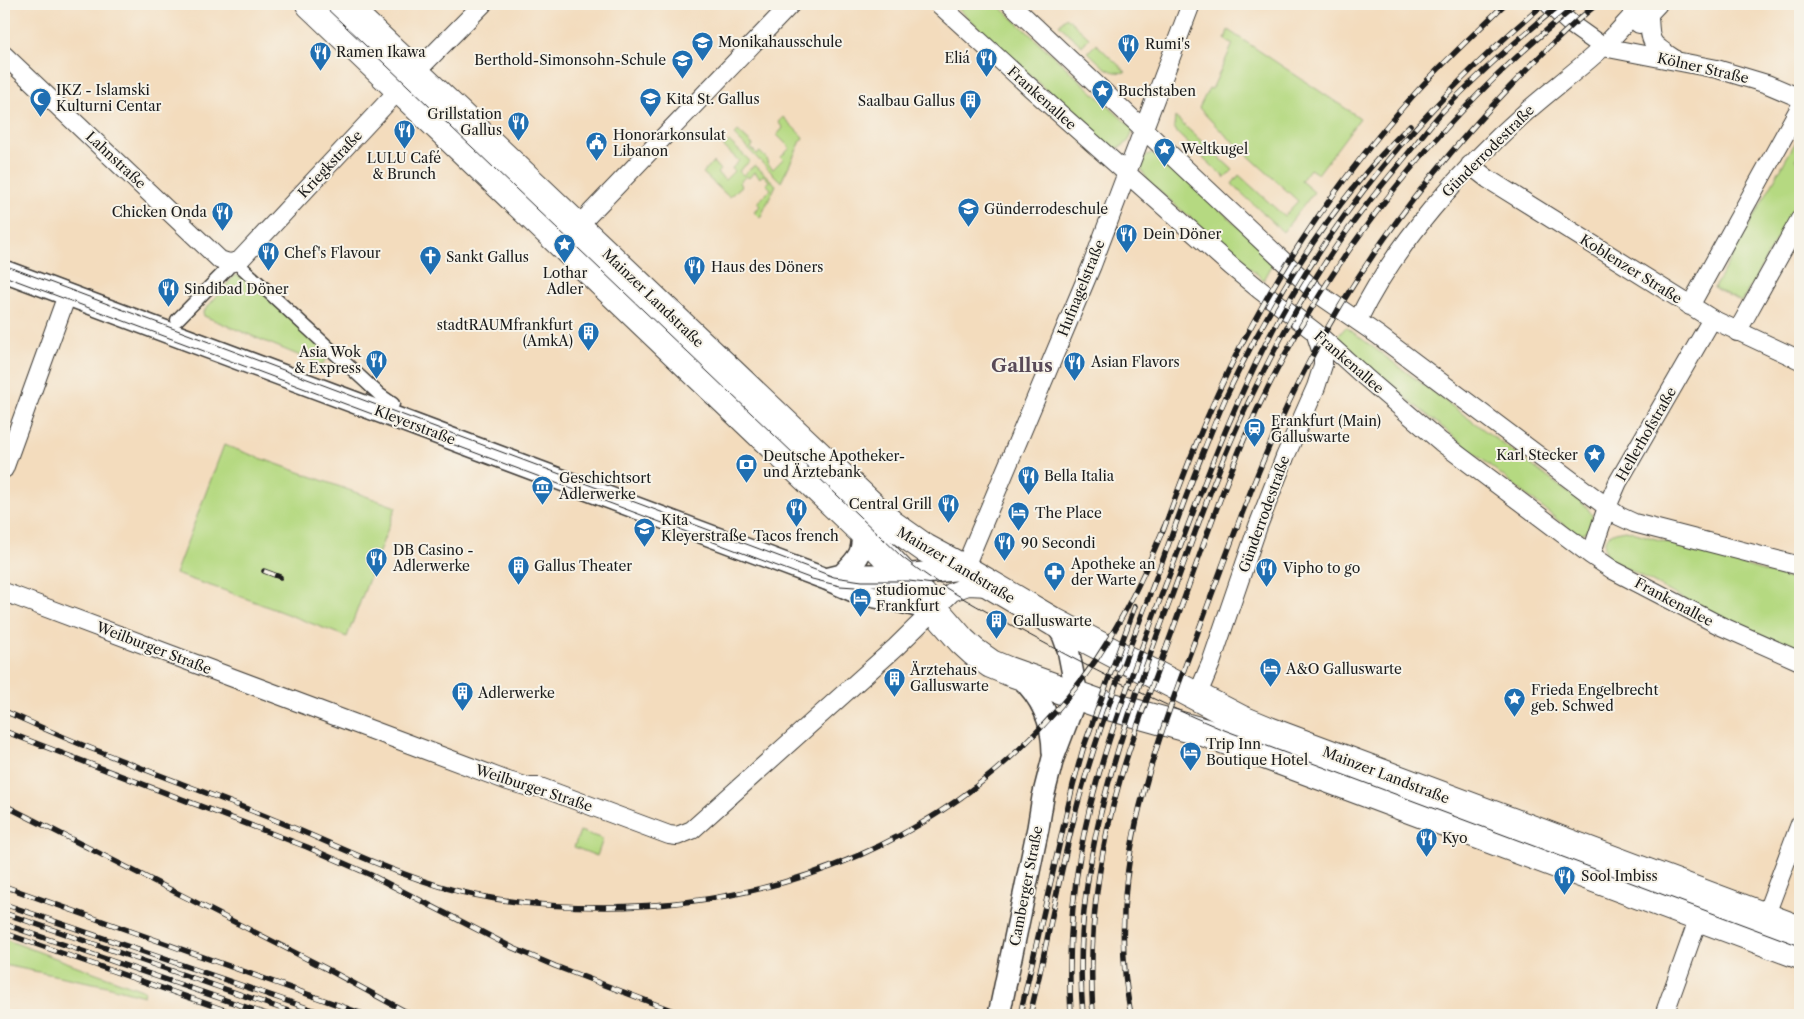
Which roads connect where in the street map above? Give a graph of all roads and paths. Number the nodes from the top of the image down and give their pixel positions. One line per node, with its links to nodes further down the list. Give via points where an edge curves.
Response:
1 (310, 4): 13 (main road, Mainzer Landstraße)
2 (343, 4): 13 (main road, Mainzer Landstraße)
3 (483, 4): 13 (street, Kriegkstraße)
4 (791, 4): 20 (street)
5 (939, 4): 18 (street, Frankenallee)
6 (1011, 4): 16 (street)
7 (1191, 4): 16 (street, Hufnagelstraße)
8 (1549, 4): 10 (street)
9 (1655, 7): 10 (street, Günderrodestraße, via 1623,37); 12 (street, via 1650,37 1657,47)
10 (1603, 47): 12 (street, Kölner Straße); 17 (street, Günderrodestraße)
11 (4, 55): 21 (street, Lahnstraße, via 220,260)
12 (1678, 62): 14 (street, Kölner Straße, via 1717,69)
13 (407, 81): 20 (main road, Mainzer Landstraße); 21 (street, Kriegkstraße, via 240,261); 35 (main road, Mainzer Landstraße)
14 (1800, 98)
15 (1800, 107): 24 (street)
16 (1144, 129): 18 (street, Hufnagelstraße); 27 (street, via 1318,293)
17 (1470, 165): 24 (street, Koblenzer Straße, via 1488,180); 27 (street, Günderrodestraße, via 1405,243)
18 (1126, 174): 28 (street, Frankenallee, via 1231,266); 38 (street, Hufnagelstraße)
19 (1800, 219): 29 (street)
20 (578, 226): 38 (main road, Mainzer Landstraße, via 890,524)
21 (232, 262): 26 (street, Kriegkstraße); 31 (street, Lahnstraße)
22 (4, 271): 23 (street, Kleyerstraße)
23 (67, 294): 32 (street); 40 (street, Kleyerstraße)
24 (1690, 306): 25 (street, Koblenzer Straße)
25 (1712, 319): 29 (street, Koblenzer Straße); 34 (street, Hellerhofstraße)
26 (177, 320)
27 (1358, 320): 34 (street)
28 (1315, 332): 36 (street, Frankenallee, via 1441,442); 48 (street, Günderrodestraße, via 1323,356 1316,387 1258,526)
29 (1737, 332): 30 (street, Koblenzer Straße)
30 (1800, 360)
31 (393, 404)
32 (10, 434): 33 (street)
33 (4, 469)
34 (1606, 507): 36 (street, Hellerhofstraße); 37 (street, via 1634,522)
35 (862, 531): 39 (main road, Mainzer Landstraße); 40 (street, via 862,552)
36 (1591, 555): 45 (street, Frankenallee, via 1613,570 1721,626)
37 (1800, 566)
38 (964, 569): 39 (street, Kleyerstraße); 41 (main road, Mainzer Landstraße)
39 (904, 575): 40 (street, Kleyerstraße); 43 (main road, Mainzer Landstraße)
40 (834, 577): 43 (street, Kleyerstraße, via 860,594)
41 (995, 588): 43 (street, Weilburger Straße, via 958,588); 44 (main road, Mainzer Landstraße)
42 (4, 592): 43 (street, Weilburger Straße, via 518,785 540,787 670,836 692,830)
43 (934, 610): 46 (main road, Mainzer Landstraße, via 974,652 991,664)
44 (1054, 622): 47 (street, via 1068,649); 48 (main road, Mainzer Landstraße)
45 (1800, 661)
46 (1019, 676): 47 (main road, Mainzer Landstraße); 49 (street, Camberger Straße, via 1032,687 1045,710 1052,735)
47 (1077, 695): 49 (street, Camberger Straße); 51 (main road, Mainzer Landstraße, via 1206,733)
48 (1197, 696): 51 (main road, Mainzer Landstraße, via 1269,731)
49 (1053, 758): 56 (street, Camberger Straße)
50 (1800, 824): 52 (street)
51 (1489, 826): 52 (main road, Mainzer Landstraße); 53 (main road, Mainzer Landstraße)
52 (1765, 916): 54 (main road, Mainzer Landstraße)
53 (1699, 917): 55 (main road, Mainzer Landstraße); 57 (street)
54 (1800, 930)
55 (1800, 955)
56 (999, 1015)
57 (1664, 1015)

